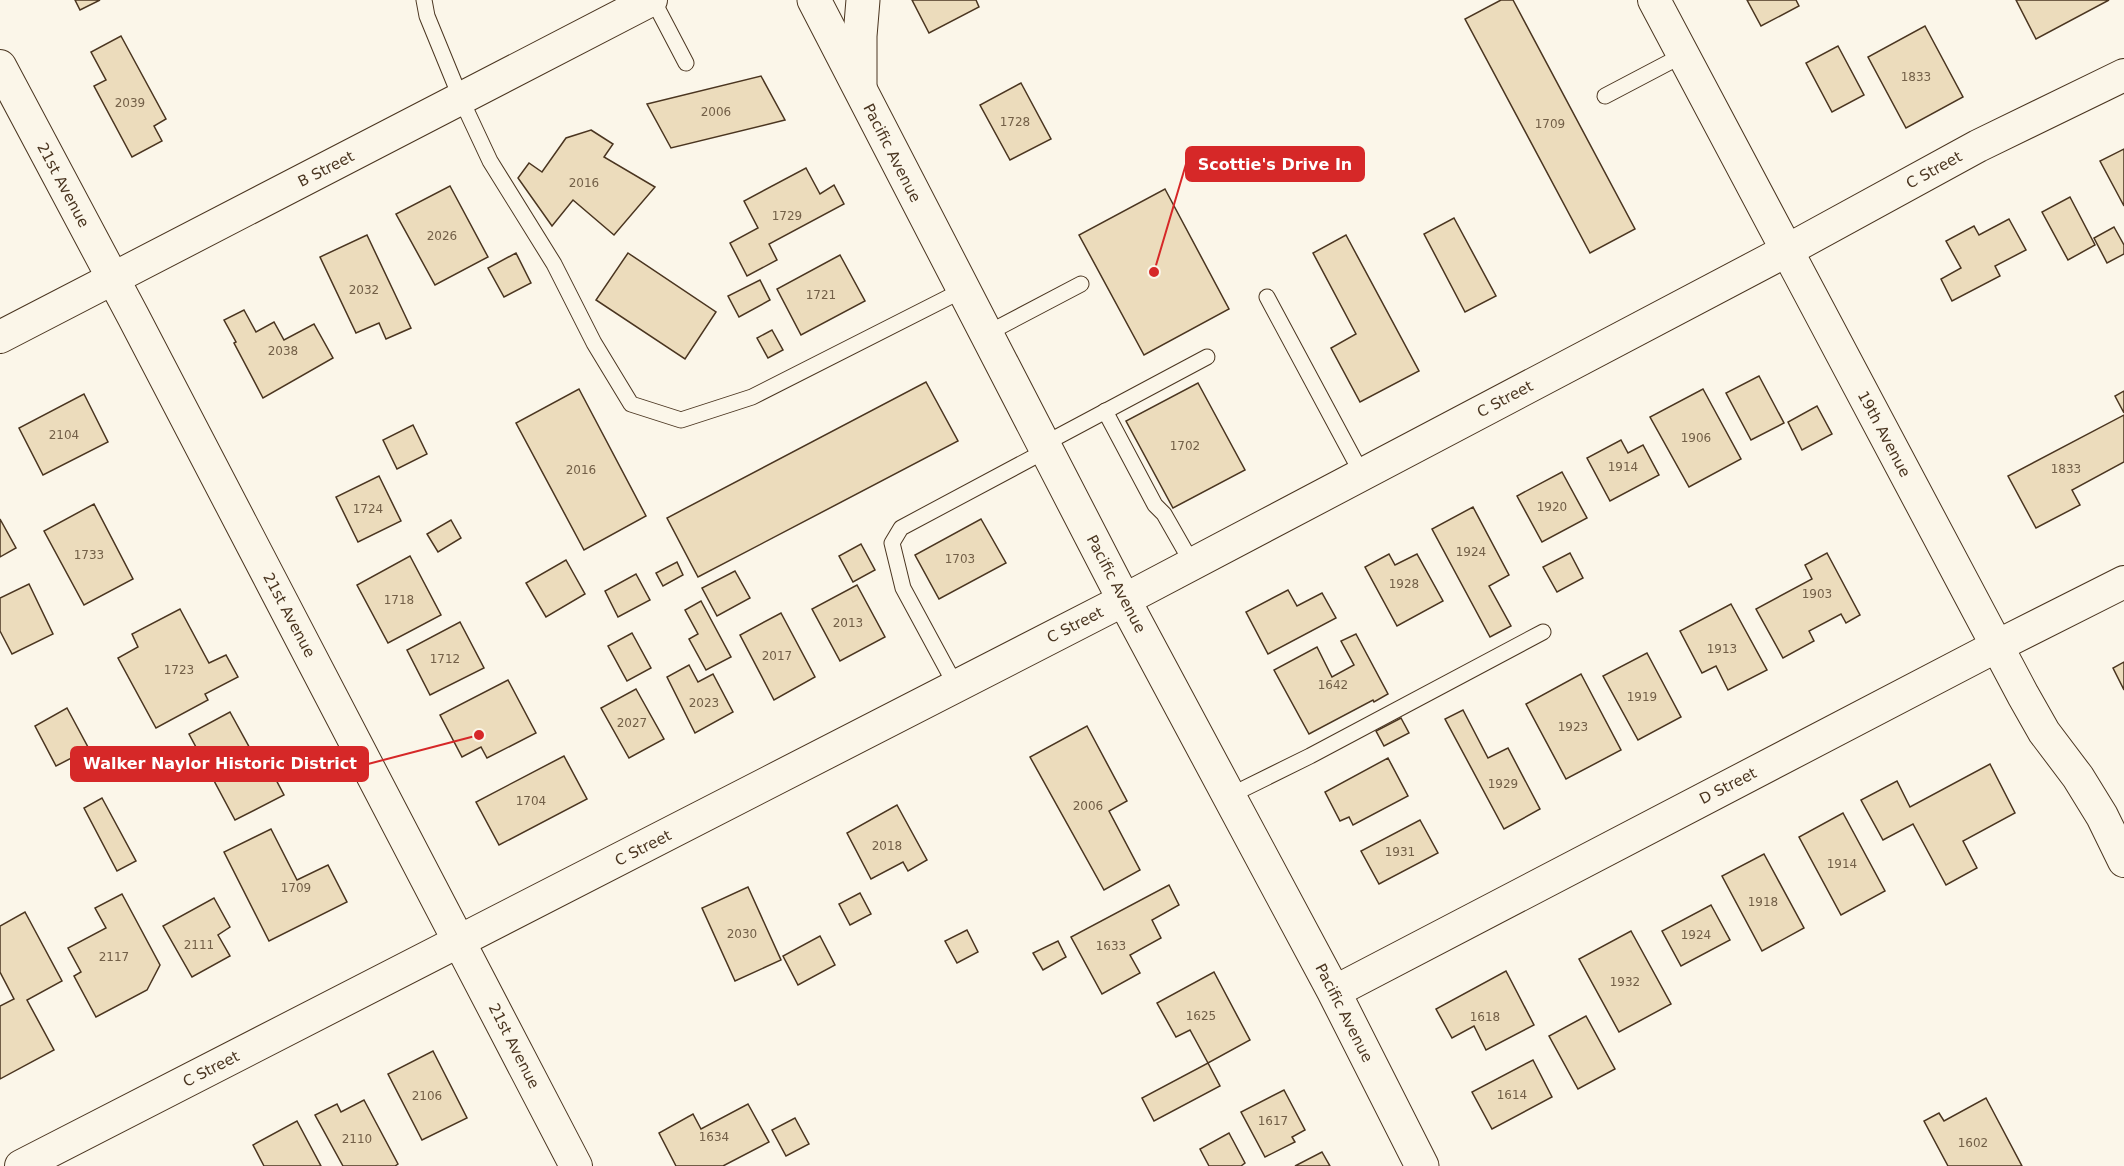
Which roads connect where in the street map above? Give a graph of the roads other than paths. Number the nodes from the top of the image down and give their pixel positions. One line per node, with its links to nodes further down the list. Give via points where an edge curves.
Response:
1 (424, 0): 12 (lane)
2 (652, 0): 7 (lane); 12 (street, B Street)
3 (814, 0): 10 (main road, Pacific Avenue)
4 (863, 0): 10 (main road)
5 (1654, 0): 6 (street, 19th Avenue)
6 (1683, 55): 11 (lane); 13 (street, 19th Avenue)
7 (686, 63)
8 (0, 66): 14 (street, 21st Avenue)
9 (2124, 75): 13 (street, C Street, via 1978,147)
10 (860, 89): 16 (main road, Pacific Avenue)
11 (1605, 96)
12 (461, 99): 14 (street, B Street); 16 (lane, via 490,161 554,264 594,343 631,404 681,420 752,397)
13 (1786, 251): 23 (street, C Street); 28 (street, 19th Avenue)
14 (113, 279): 19 (street, B Street); 32 (street, 21st Avenue)
15 (1081, 284): 18 (lane)
16 (963, 290): 18 (main road, Pacific Avenue)
17 (1267, 297): 23 (lane)
18 (986, 334): 22 (main road, Pacific Avenue)
19 (0, 337)
20 (1207, 357): 21 (lane)
21 (1105, 411): 22 (lane); 24 (lane, via 1155,505)
22 (1045, 447): 26 (main road, Pacific Avenue); 29 (lane, via 901,528 892,543 903,588)
23 (1362, 474): 24 (street, C Street)
24 (1192, 563): 26 (street, C Street)
25 (2124, 582): 28 (street, D Street)
26 (1124, 600): 29 (street, C Street); 30 (main road, Pacific Avenue)
27 (1543, 632): 30 (lane)
28 (1996, 646): 31 (street, 19th Avenue, via 2044,732 2102,816); 33 (street, D Street)
29 (956, 686): 32 (street, C Street)
30 (1229, 796): 33 (main road, Pacific Avenue)
31 (2124, 861)
32 (459, 942): 34 (street, C Street); 35 (street, 21st Avenue)
33 (1334, 992): 36 (main road, Pacific Avenue)
34 (21, 1166)
35 (576, 1166)
36 (1422, 1166)

